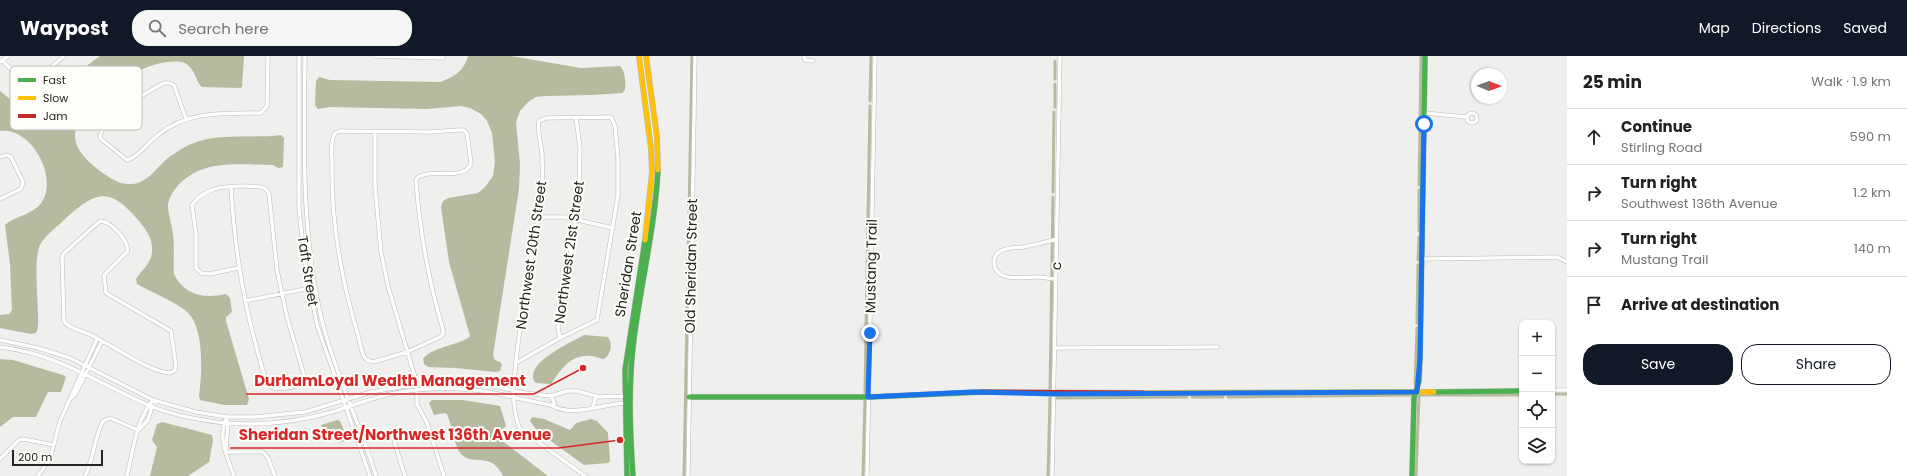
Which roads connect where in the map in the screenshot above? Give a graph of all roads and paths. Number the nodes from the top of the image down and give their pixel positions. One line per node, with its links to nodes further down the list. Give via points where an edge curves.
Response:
1 (8, 56): 16 (street)
2 (64, 56): 17 (street)
3 (268, 56): 23 (street, via 268,106 265,111 218,113)
4 (299, 56): 38 (street, Taft Street, via 299,209)
5 (305, 56): 37 (street, Taft Street, via 305,206)
6 (375, 56): 14 (street)
7 (639, 56): 66 (street, Sheridan Street, via 651,149 651,184 628,339)
8 (646, 56): 67 (street, Sheridan Street, via 658,179 634,340)
9 (695, 56): 68 (street, Old Sheridan Street)
10 (804, 56): 15 (street, via 806,60)
11 (875, 56): 69 (street, Mustang Trail)
12 (1060, 56): 32 (street, c)
13 (1425, 56): 20 (street)
14 (442, 57)
15 (813, 61)
16 (1, 62): 18 (street)
17 (53, 66)
18 (10, 70)
19 (142, 96): 23 (street, via 164,83 174,85)
20 (1424, 113): 21 (street); 33 (street)
21 (1467, 117)
22 (576, 118): 29 (street, Northwest 20th Street, via 546,118 539,121 542,185); 30 (street, Northwest 21st Street, via 580,176); 31 (street, via 611,117 615,126 618,195)
23 (186, 119): 24 (street, via 158,134 127,160 101,140 100,136)
24 (104, 130)
25 (375, 132): 49 (street, via 375,186 381,252); 49 (street, via 340,131 332,138 336,232 351,313 366,359 374,362); 49 (street, via 464,130 467,134 470,168 466,171 423,175 417,178 425,262 443,334)
26 (0, 157): 28 (street, via 7,155 23,180 21,188)
27 (231, 186): 35 (street); 35 (street, via 211,190 192,205 196,234 196,268 201,273 210,274); 39 (street, via 261,187 269,194)
28 (0, 199)
29 (538, 216): 30 (street); 51 (street, Northwest 20th Street)
30 (575, 220): 31 (street); 41 (street, Northwest 21st Street, via 558,328)
31 (613, 228): 41 (street, via 597,320)
32 (1056, 240): 36 (street, c); 36 (street, via 1007,249 998,252 994,259 994,268 998,274)
33 (1422, 258): 34 (street, via 1557,257); 62 (street)
34 (1567, 262)
35 (238, 268): 40 (street)
36 (1053, 279): 47 (street, c)
37 (315, 287): 38 (street); 72 (street, Taft Street, via 322,323)
38 (309, 288): 39 (street); 74 (street, Taft Street, via 316,326)
39 (282, 294): 40 (street); 40 (street, via 304,378 298,385 276,389 270,388 267,384)
40 (244, 302)
41 (560, 338): 51 (street)
42 (97, 339): 44 (street); 44 (street, via 66,324 63,314 62,257 100,221 104,221 109,223 128,248 104,275 106,293 171,331 176,367 174,371 166,373); 48 (street)
43 (0, 340): 52 (street, via 49,350)
44 (102, 342): 50 (street)
45 (0, 347): 54 (street, via 51,359)
46 (1218, 347): 47 (street)
47 (1055, 348): 63 (street, c)
48 (91, 351): 50 (street); 52 (street)
49 (407, 352): 56 (street)
50 (96, 354): 53 (street)
51 (516, 363): 57 (street, Northwest 20th Street)
52 (84, 365): 53 (street); 54 (street)
53 (90, 368): 55 (street); 71 (street)
54 (81, 372): 55 (street); 73 (street)
55 (86, 374): 73 (street, via 76,395); 78 (street)
56 (417, 384): 57 (street, via 489,385); 61 (street); 72 (street, via 371,392)
57 (515, 390): 64 (street); 70 (street, Northwest 20th Street)
58 (1519, 390): 62 (street)
59 (1555, 390): 60 (street)
60 (1567, 390)
61 (417, 391): 70 (street, via 474,391); 77 (street, via 395,393); 99 (street, via 417,404 427,423)
62 (1417, 392): 63 (street); 106 (street, via 1414,398)
63 (1054, 394): 69 (street, via 972,392); 105 (street, c)
64 (551, 396): 65 (street, via 577,391); 81 (street)
65 (596, 396): 66 (street); 80 (street)
66 (624, 396): 67 (street); 75 (street, Sheridan Street)
67 (630, 396): 76 (street, Sheridan Street)
68 (689, 397): 69 (street); 103 (street, Old Sheridan Street)
69 (868, 397): 104 (street, Mustang Trail)
70 (515, 398): 81 (street); 100 (street, Northwest 20th Street, via 515,418 520,429)
71 (153, 400): 78 (street); 82 (street, via 196,412)
72 (349, 400): 74 (street); 77 (street, Taft Street)
73 (68, 401): 86 (street)
74 (344, 401): 79 (street, Taft Street); 82 (street, via 305,412 255,417)
75 (624, 403): 76 (street); 80 (street); 101 (street, Sheridan Street)
76 (630, 403): 102 (street, Sheridan Street)
77 (351, 405): 79 (street); 88 (street, Taft Street)
78 (150, 406): 83 (street); 85 (street, via 147,423)
79 (346, 407): 83 (street, via 282,422); 89 (street, Taft Street)
80 (593, 407): 81 (street, via 570,412)
81 (554, 408)
82 (227, 416): 83 (street)
83 (226, 423): 87 (street, via 223,444)
84 (394, 429): 98 (street, via 395,444)
85 (138, 430): 92 (street, via 110,418 103,421); 93 (street)
86 (54, 445): 90 (street, via 19,440); 91 (street, via 50,459)
87 (226, 452): 94 (street); 95 (street, via 266,454)
88 (370, 456): 89 (street); 97 (street, Taft Street)
89 (364, 458): 96 (street, Taft Street)
90 (0, 459)
91 (38, 476)
92 (85, 476)
93 (127, 476)
94 (233, 476)
95 (275, 476)
96 (370, 476)
97 (376, 476)
98 (405, 476)
99 (444, 476)
100 (585, 476)
101 (627, 476)
102 (633, 476)
103 (688, 476)
104 (867, 476)
105 (1052, 476)
106 (1412, 476)

